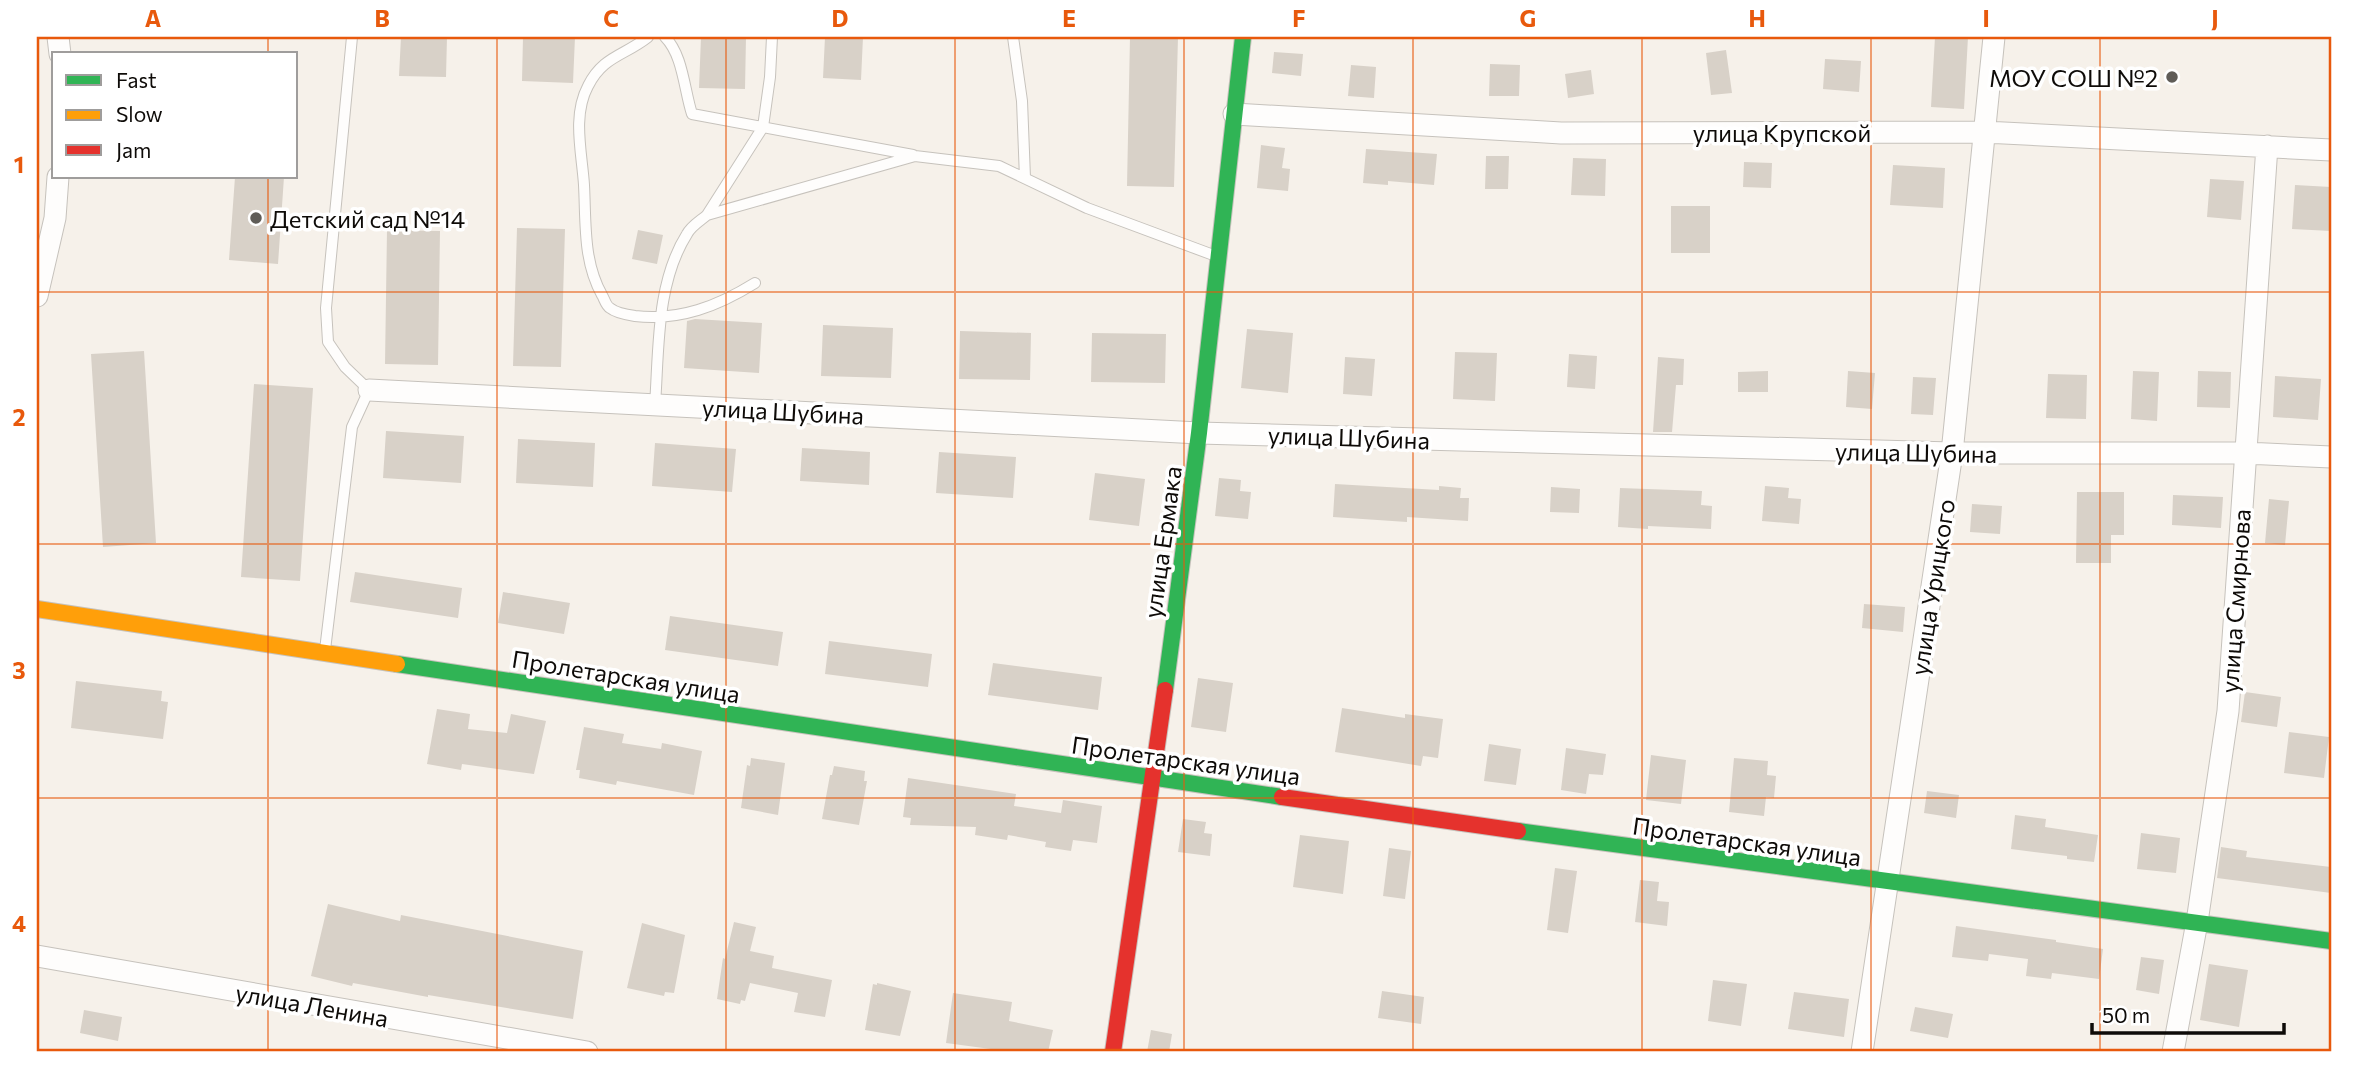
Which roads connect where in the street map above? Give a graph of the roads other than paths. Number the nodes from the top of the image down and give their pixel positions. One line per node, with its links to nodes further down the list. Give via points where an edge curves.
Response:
1 (352, 37): 21 (lane, via 326,308 328,342)
2 (648, 37): 20 (lane, via 599,68 580,110 579,139 587,253 596,284 609,308)
3 (665, 37): 9 (lane, via 679,60 692,114)
4 (772, 37): 9 (lane)
5 (1013, 37): 15 (lane, via 1022,101)
6 (1243, 37): 8 (street, улица Ермака)
7 (1994, 37): 10 (street, улица Урицкого)
8 (1234, 114): 10 (street, улица Крупской, via 1561,133); 17 (street, улица Ермака)
9 (763, 127): 13 (lane); 16 (lane)
10 (1984, 132): 11 (street, улица Крупской); 24 (street, улица Урицкого)
11 (2267, 146): 12 (street, улица Крупской); 25 (street, улица Смирнова)
12 (2331, 150)
13 (915, 156): 15 (lane, via 999,166); 16 (lane)
14 (58, 178): 19 (street, via 55,218)
15 (1025, 178): 17 (lane, via 1087,208)
16 (707, 215): 20 (lane, via 688,231 673,260)
17 (1218, 257): 23 (street, улица Ермака)
18 (755, 283): 20 (lane, via 701,311)
19 (37, 296)
20 (662, 318): 22 (lane)
21 (369, 390): 22 (street, улица Шубина); 28 (lane, via 352,427)
22 (655, 405): 23 (street, улица Шубина)
23 (1199, 433): 24 (street, улица Шубина); 29 (street, улица Ермака)
24 (1952, 453): 25 (street, улица Шубина); 30 (street, улица Урицкого)
25 (2245, 453): 26 (street, улица Шубина); 31 (street, улица Смирнова, via 2228,711)
26 (2331, 457)
27 (37, 609): 28 (street, Пролетарская улица)
28 (325, 653): 29 (street, Пролетарская улица)
29 (1153, 779): 30 (street, Пролетарская улица); 35 (street, улица Ермака)
30 (1887, 883): 31 (street, Пролетарская улица); 36 (street, улица Урицкого)
31 (2197, 922): 32 (street, Пролетарская улица); 37 (street, улица Смирнова)
32 (2331, 941)
33 (37, 956): 34 (street, улица Ленина)
34 (587, 1052)
35 (1113, 1052)
36 (1862, 1052)
37 (2173, 1052)

